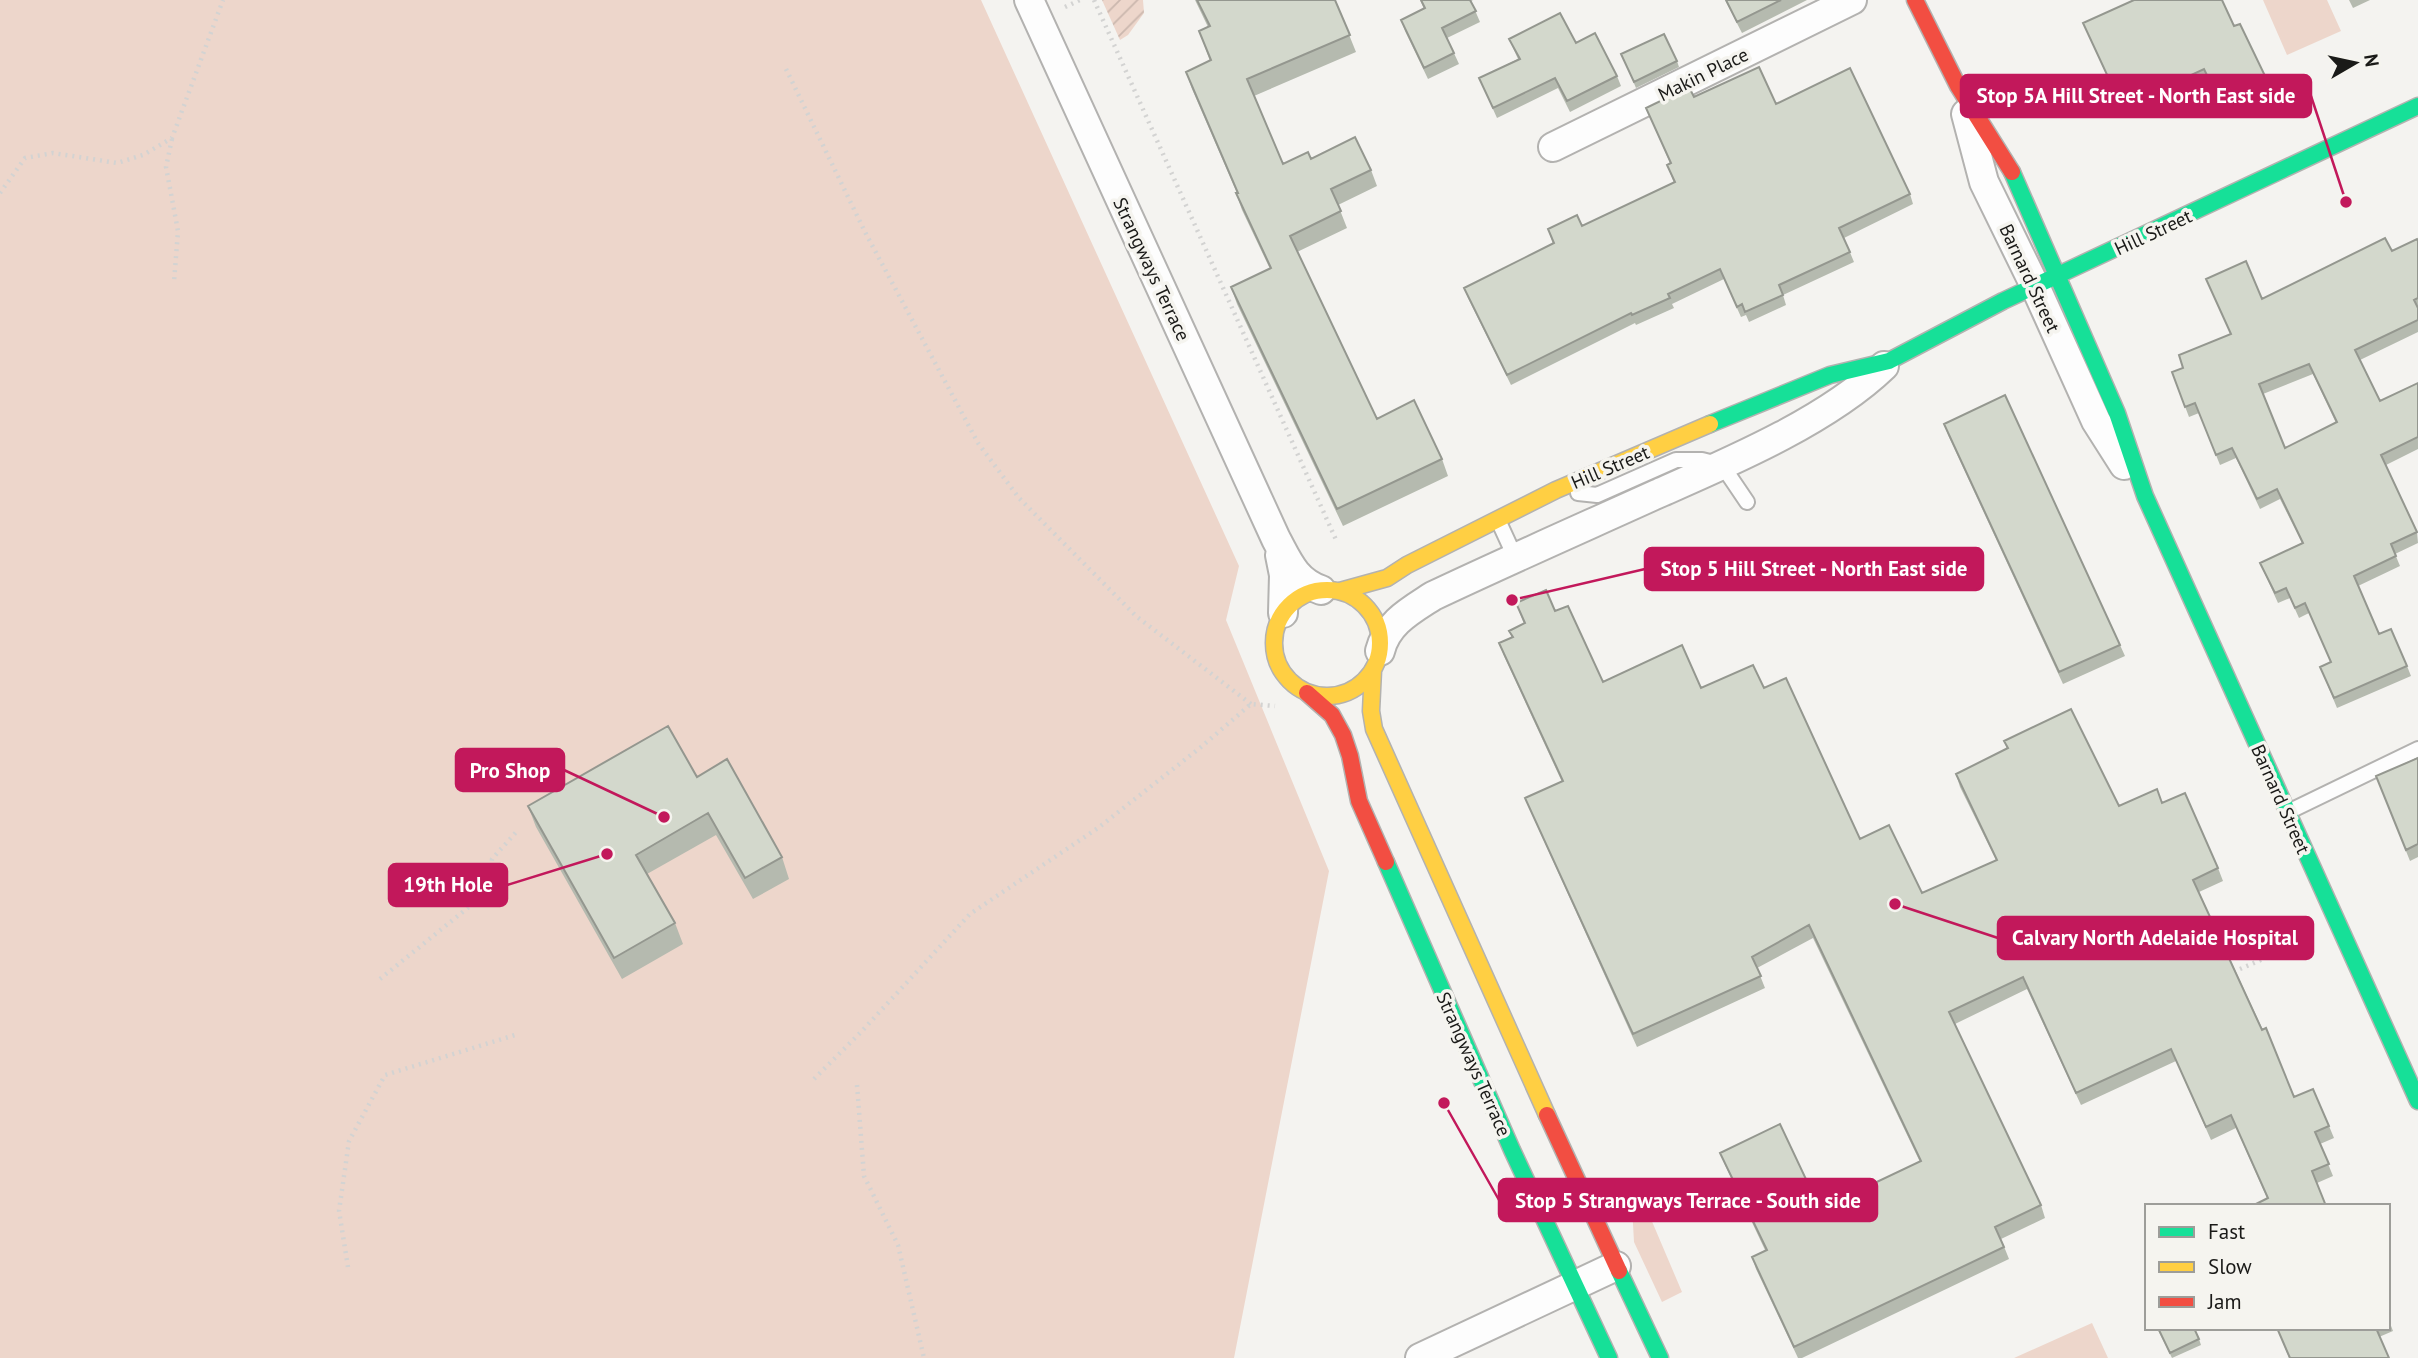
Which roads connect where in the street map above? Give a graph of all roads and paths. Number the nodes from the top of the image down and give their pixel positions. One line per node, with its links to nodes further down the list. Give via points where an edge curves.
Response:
1 (223, 0): 9 (path)
2 (1029, 0): 20 (street, Strangways Terrace)
3 (1094, 0): 21 (path)
4 (1852, 0): 10 (street, Makin Place)
5 (1915, 0): 7 (street, Barnard Street)
6 (786, 69): 27 (path, via 864,232 978,443 1019,498 1136,616)
7 (1958, 86): 13 (street, Barnard Street, via 1984,182)
8 (2418, 106): 13 (street, Hill Street)
9 (172, 138): 11 (path, via 117,163 53,153 25,158); 12 (path, via 166,167 178,231)
10 (1553, 147)
11 (0, 193)
12 (174, 282)
13 (2046, 282): 14 (street, Hill Street); 17 (street, Barnard Street, via 2096,421)
14 (1889, 361): 15 (street, Hill Street, via 1808,421); 16 (street, Hill Street, via 1795,388)
15 (1722, 465): 16 (lane, via 1676,460 1597,495); 18 (lane); 22 (street, Hill Street)
16 (1556, 490): 19 (street, Hill Street)
17 (2145, 496): 30 (street, Barnard Street)
18 (1747, 502)
19 (1498, 519): 22 (lane); 23 (street, Hill Street, via 1387,578)
20 (1276, 539): 23 (street, Strangways Terrace, via 1306,585); 24 (street, Strangways Terrace, via 1284,575)
21 (1337, 542)
22 (1515, 557): 25 (street, Hill Street, via 1405,614 1389,629)
23 (1330, 591): 24 (street, via 1306,594); 25 (street, via 1355,597 1375,620 1380,636)
24 (1283, 613): 26 (street, via 1275,631 1275,658 1284,676)
25 (1376, 661): 26 (street, via 1364,682 1351,691 1337,696); 39 (street, via 1371,711 1374,729 1512,1054)
26 (1307, 693): 41 (street, Strangways Terrace, via 1335,721 1353,765 1359,801 1396,871)
27 (1251, 704): 28 (path); 36 (path, via 1098,828 970,914)
28 (1282, 706)
29 (2418, 749): 30 (lane)
30 (2287, 812): 38 (street, Barnard Street)
31 (518, 830): 34 (path, via 492,859 489,881 475,902)
32 (2295, 946): 33 (path)
33 (2240, 970)
34 (380, 979)
35 (515, 1035): 40 (path, via 385,1075 349,1141 339,1211)
36 (814, 1079)
37 (857, 1085): 42 (path, via 864,1176 898,1245)
38 (2418, 1101)
39 (1616, 1266): 41 (street); 45 (street)
40 (348, 1267)
41 (1573, 1285): 43 (street); 44 (street, Strangways Terrace)
42 (924, 1358)
43 (1420, 1358)
44 (1609, 1358)
45 (1660, 1358)

